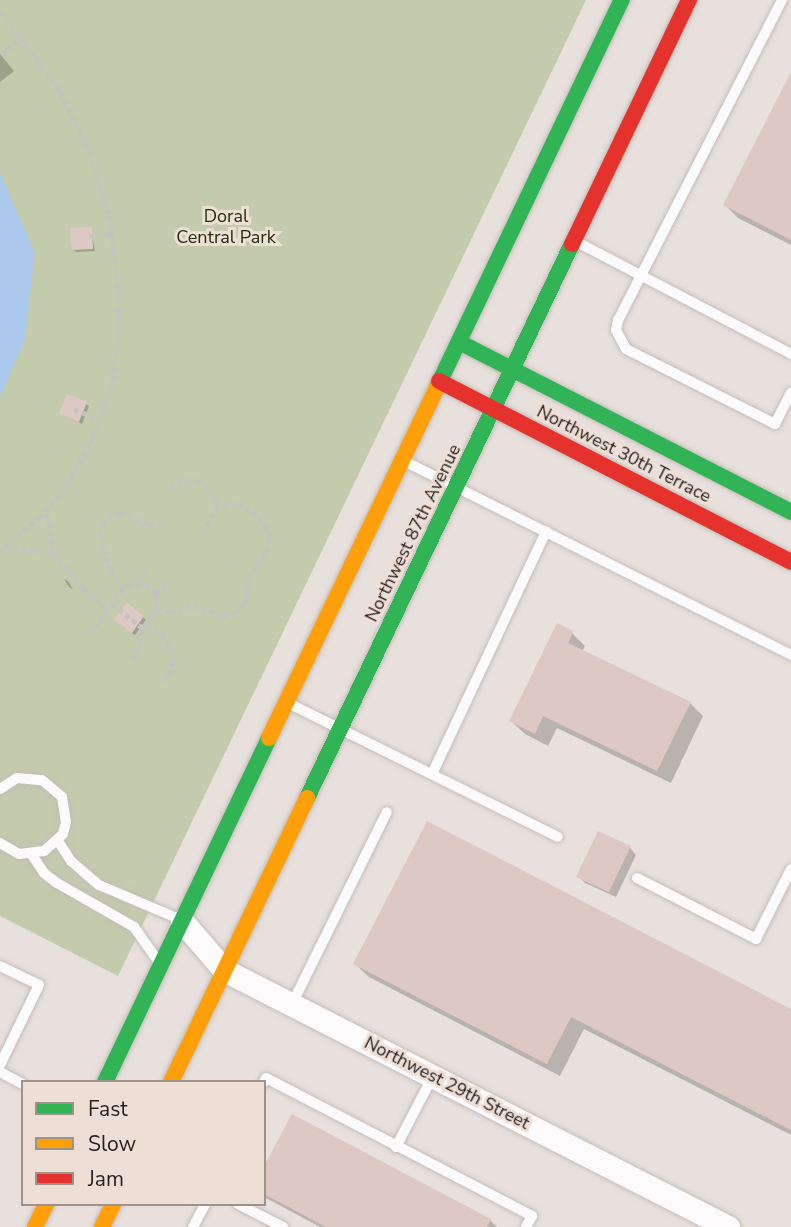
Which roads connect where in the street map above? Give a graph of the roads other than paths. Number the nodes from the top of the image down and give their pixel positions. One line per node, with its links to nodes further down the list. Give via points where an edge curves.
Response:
1 (622, 0): 6 (main road)
2 (689, 0): 4 (main road, Northwest 87th Avenue)
3 (782, 0): 5 (lane)
4 (574, 241): 5 (lane); 8 (main road, Northwest 87th Avenue)
5 (641, 276): 7 (lane); 10 (lane, via 617,325 626,349 775,424)
6 (458, 342): 8 (main road, Northwest 30th Terrace); 9 (main road)
7 (791, 354)
8 (512, 369): 11 (main road, Northwest 87th Avenue); 14 (main road, Northwest 30th Terrace)
9 (439, 381): 11 (main road, Northwest 30th Terrace); 12 (main road)
10 (791, 393)
11 (494, 409): 13 (main road, Northwest 87th Avenue); 16 (main road, Northwest 30th Terrace)
12 (402, 460): 13 (lane); 19 (main road)
13 (456, 486): 15 (lane); 20 (main road, Northwest 87th Avenue)
14 (789, 507): 16 (main road)
15 (546, 532): 18 (lane); 21 (lane)
16 (771, 539): 17 (main road, Northwest 30th Terrace)
17 (791, 562)
18 (791, 655)
19 (286, 702): 20 (lane); 30 (main road)
20 (341, 729): 21 (lane); 33 (main road, Northwest 87th Avenue)
21 (432, 774): 24 (lane)
22 (0, 789): 25 (lane, via 17,778 30,777 53,787 66,809)
23 (387, 812): 34 (lane)
24 (558, 837)
25 (58, 841): 27 (lane); 30 (lane, via 71,861 99,885)
26 (0, 843): 27 (lane, via 19,854)
27 (32, 855): 32 (lane, via 57,883 134,927)
28 (791, 869): 29 (lane, via 756,939)
29 (638, 877)
30 (182, 920): 32 (main road); 33 (street, Northwest 29th Street)
31 (0, 966): 35 (lane, via 39,985)
32 (160, 966): 38 (main road)
33 (224, 970): 34 (street, Northwest 29th Street); 39 (main road, Northwest 87th Avenue)
34 (292, 1004): 37 (street, Northwest 29th Street)
35 (0, 1065)
36 (0, 1072): 41 (lane)
37 (433, 1076): 42 (lane); 47 (street, Northwest 29th Street)
38 (106, 1080)
39 (172, 1080)
40 (265, 1080): 42 (lane)
41 (21, 1083)
42 (397, 1147): 52 (lane, via 532,1216)
43 (45, 1206): 48 (main road)
44 (112, 1206): 49 (main road)
45 (204, 1206): 50 (lane)
46 (242, 1206): 51 (lane)
47 (696, 1220): 53 (street, Northwest 29th Street)
48 (35, 1227)
49 (102, 1227)
50 (193, 1227)
51 (283, 1227)
52 (526, 1227)
53 (728, 1227)

